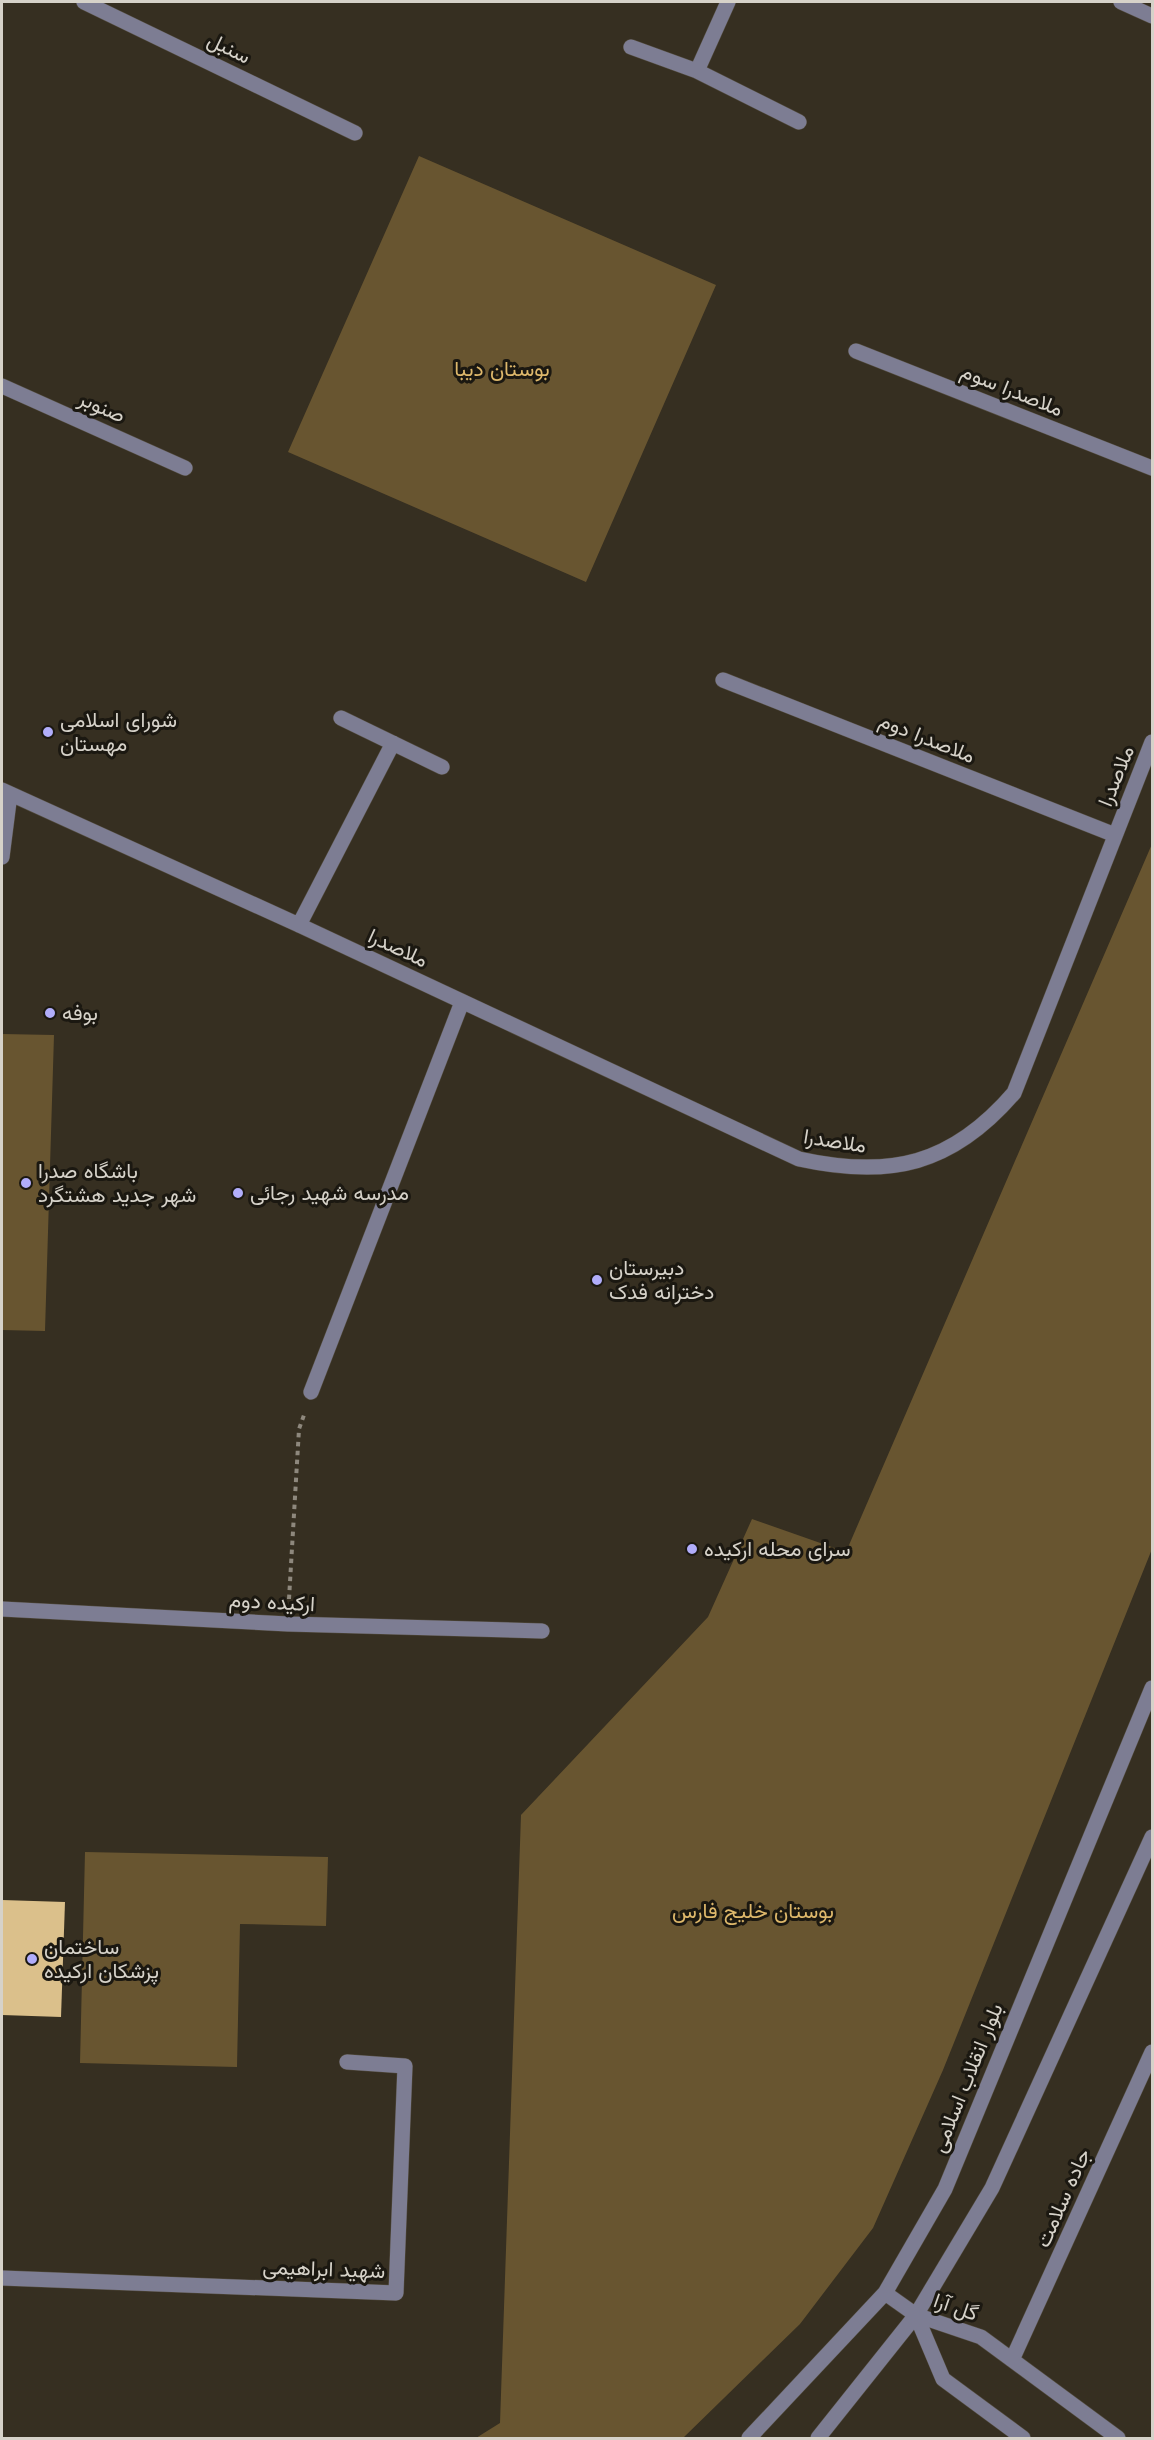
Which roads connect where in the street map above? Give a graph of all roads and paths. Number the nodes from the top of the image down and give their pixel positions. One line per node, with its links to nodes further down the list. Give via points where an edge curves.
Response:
1 (84, 2): 8 (street, سنبل)
2 (728, 2): 6 (street)
3 (1121, 2): 4 (street)
4 (1152, 16)
5 (631, 47): 6 (street)
6 (697, 71): 7 (street)
7 (799, 122)
8 (356, 133)
9 (856, 351): 12 (street, ملاصدرا سوم)
10 (2, 386): 11 (street, صنوبر)
11 (184, 468)
12 (1152, 468)
13 (723, 680): 19 (street, ملاصدرا دوم)
14 (341, 717): 16 (street)
15 (1152, 742): 19 (street, ملاصدرا)
16 (393, 743): 17 (street); 21 (street)
17 (442, 767)
18 (6, 792): 20 (street); 21 (street, ملاصدرا)
19 (1115, 835): 22 (street, ملاصدرا, via 1014,1093 976,1131 949,1149 920,1161 856,1169 799,1159)
20 (2, 857)
21 (299, 925): 22 (street, ملاصدرا)
22 (462, 1002): 23 (street)
23 (311, 1392): 25 (path, via 299,1429)
24 (2, 1609): 25 (street, ارکیده دوم)
25 (288, 1624): 26 (street, ارکیده دوم)
26 (542, 1631)
27 (1152, 1688): 32 (street, بلوار انقلاب اسلامی, via 945,2189)
28 (1152, 1837): 33 (street, via 992,2188)
29 (1152, 2052): 34 (street, جاده سلامت)
30 (347, 2062): 31 (street, شهید ابراهیمی, via 405,2066 396,2293)
31 (2, 2278)
32 (885, 2293): 33 (street); 35 (street, بلوار انقلاب اسلامی)
33 (916, 2315): 34 (street, گل آرا, via 981,2337); 36 (street); 37 (street, گل آرا, via 943,2379)
34 (1012, 2360): 38 (street, گل آرا)
35 (749, 2439)
36 (818, 2439)
37 (1023, 2439)
38 (1119, 2439)

